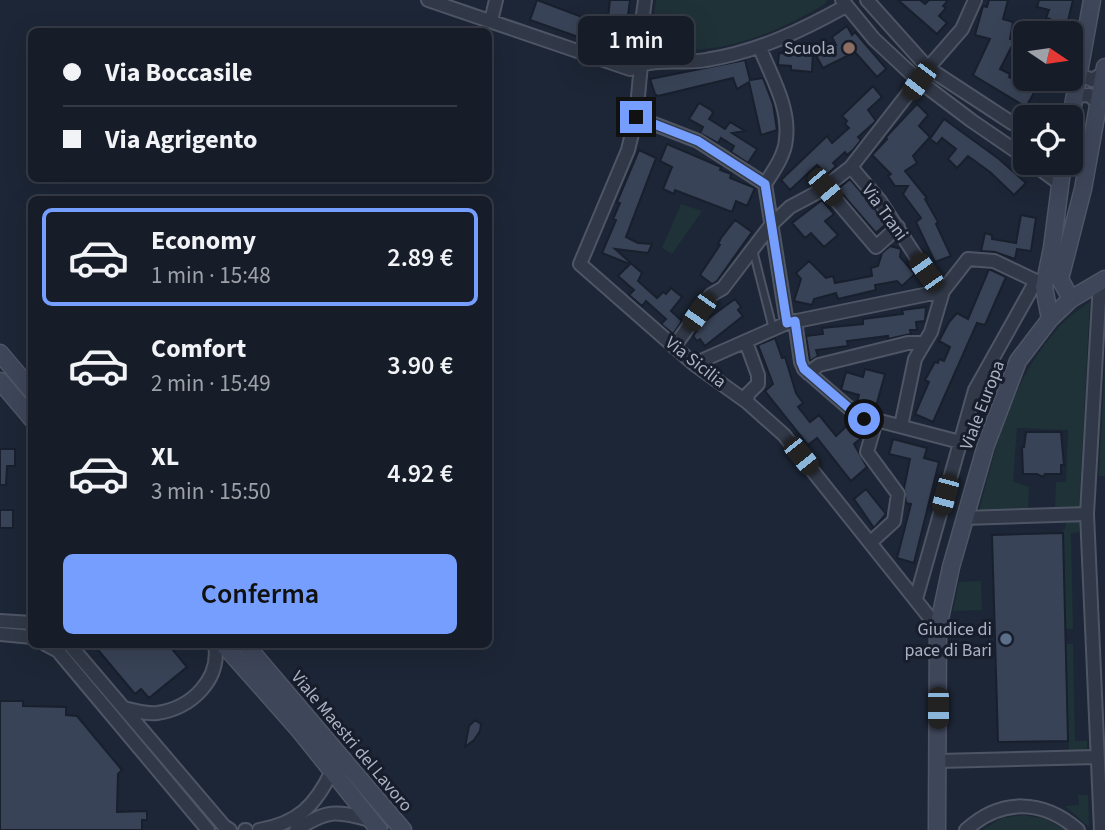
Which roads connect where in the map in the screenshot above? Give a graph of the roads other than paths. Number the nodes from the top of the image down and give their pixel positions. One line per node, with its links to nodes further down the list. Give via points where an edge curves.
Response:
1 (428, 0): 8 (street)
2 (496, 0): 8 (street)
3 (645, 0): 11 (street, Via Sicilia)
4 (865, 0): 7 (street); 12 (street)
5 (975, 0): 12 (street, via 961,29)
6 (1092, 0): 10 (street)
7 (846, 6): 9 (street); 15 (street)
8 (491, 21): 11 (street, via 630,69)
9 (760, 47): 11 (street, via 703,61); 28 (street, via 786,121 786,141)
10 (1083, 48)
11 (642, 65): 20 (street, Via Sicilia)
12 (928, 68): 15 (street); 21 (street)
13 (1104, 70): 14 (street, via 1092,80); 18 (street)
14 (1083, 76)
15 (919, 81): 22 (street); 24 (street)
16 (1076, 91): 17 (street)
17 (1075, 96): 18 (street, via 1089,95); 19 (street)
18 (1099, 104): 36 (street, via 1060,279)
19 (1073, 105)
20 (636, 117): 28 (street, via 698,141); 42 (street, Via Sicilia, via 628,150 580,264)
21 (1012, 123): 22 (street)
22 (1001, 140): 23 (street)
23 (1013, 149)
24 (851, 167): 29 (street); 31 (street, Via Trani)
25 (1048, 175): 27 (street)
26 (1061, 175): 27 (street)
27 (1059, 183): 34 (street, via 1052,248)
28 (765, 184): 30 (street)
29 (825, 187): 30 (street, via 790,207); 31 (street, via 876,247)
30 (771, 225): 32 (street); 38 (street)
31 (898, 227): 35 (street, Via Trani)
32 (753, 249): 39 (lane); 42 (street, via 723,288 711,295)
33 (1102, 281): 36 (street, Viale Europa); 53 (street)
34 (1040, 284): 35 (street, via 994,261 968,259); 37 (street); 52 (street, via 975,390)
35 (943, 291): 38 (street); 41 (street, via 937,317)
36 (1071, 299): 37 (street, Viale Europa)
37 (1050, 319): 54 (street, Viale Europa, via 1018,361)
38 (791, 322): 39 (street); 45 (street)
39 (773, 329): 40 (street)
40 (746, 342): 44 (street); 48 (street, via 758,375)
41 (923, 342): 45 (street, via 819,365); 51 (street)
42 (674, 347): 44 (street, Via Sicilia)
43 (0, 354): 47 (street)
44 (694, 363): 48 (street, Via Sicilia)
45 (808, 373): 50 (street, via 857,415)
46 (0, 381): 49 (street)
47 (28, 386)
48 (747, 402): 55 (street, Via Sicilia, via 784,435)
49 (28, 414)
50 (876, 421): 51 (street); 55 (street, via 867,452 898,494 894,521)
51 (901, 426): 52 (street)
52 (960, 442): 56 (street)
53 (1087, 514): 54 (street); 68 (street)
54 (964, 519): 59 (street, Viale Europa)
55 (871, 542): 56 (street, Via Sicilia)
56 (916, 600): 59 (street, Via Sicilia)
57 (0, 621): 58 (street)
58 (28, 624)
59 (938, 628): 69 (street, Viale Europa)
60 (0, 634): 61 (street)
61 (28, 637)
62 (54, 648): 72 (street)
63 (72, 648): 67 (street)
64 (216, 648): 67 (street, via 213,674 190,701 158,712)
65 (226, 648): 70 (street, Viale Maestri del Lavoro)
66 (249, 648): 76 (street, Viale Maestri del Lavoro)
67 (124, 708): 73 (street)
68 (1097, 757): 69 (street); 80 (street)
69 (938, 761): 77 (street, Viale Europa)
70 (332, 771): 71 (street, Viale Maestri del Lavoro); 74 (street, via 306,811)
71 (374, 825): 75 (street, via 343,812 326,813)
72 (208, 830)
73 (230, 830)
74 (259, 830)
75 (296, 830)
76 (403, 830)
77 (937, 830)
78 (966, 830): 79 (street, via 986,815 1031,806 1056,814)
79 (1078, 830)
80 (1101, 830)

